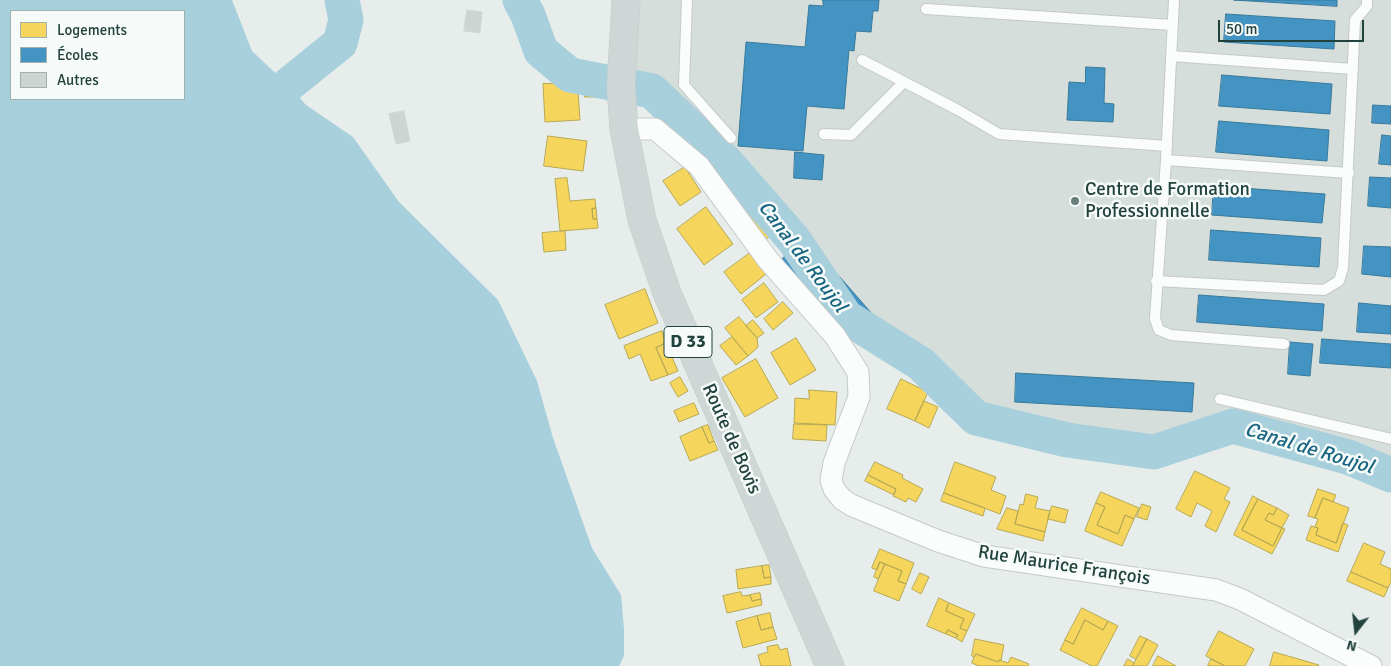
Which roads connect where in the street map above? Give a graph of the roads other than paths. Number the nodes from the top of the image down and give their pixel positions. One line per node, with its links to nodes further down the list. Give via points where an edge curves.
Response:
1 (626, 0): 11 (main road, Route de Bovis / D 33, via 621,86)
2 (687, 0): 13 (lane, via 684,85)
3 (1174, 0): 6 (lane)
4 (1367, 0): 9 (lane, via 1367,6 1355,20)
5 (926, 9): 6 (lane)
6 (1173, 25): 7 (lane)
7 (1171, 56): 9 (lane); 14 (lane)
8 (862, 60): 10 (lane)
9 (1353, 68): 16 (lane)
10 (904, 82): 12 (lane, via 851,134); 14 (lane, via 998,134)
11 (624, 129): 21 (main road, Route de Bovis / D 33, via 642,220 667,293); 22 (street, Rue Maurice François, via 655,129 699,166 768,260 834,336 858,372 859,397 834,463 834,489 842,499 984,556 1216,590 1240,599)
12 (824, 134)
13 (731, 138)
14 (1166, 146): 15 (lane)
15 (1166, 160): 16 (lane); 17 (lane)
16 (1349, 173): 17 (lane, via 1343,268 1338,281 1324,290)
17 (1156, 281): 18 (lane, via 1155,319 1160,330 1171,335)
18 (1284, 344)
19 (1220, 399): 20 (lane)
20 (1391, 439)
21 (830, 666)
22 (1370, 666)

